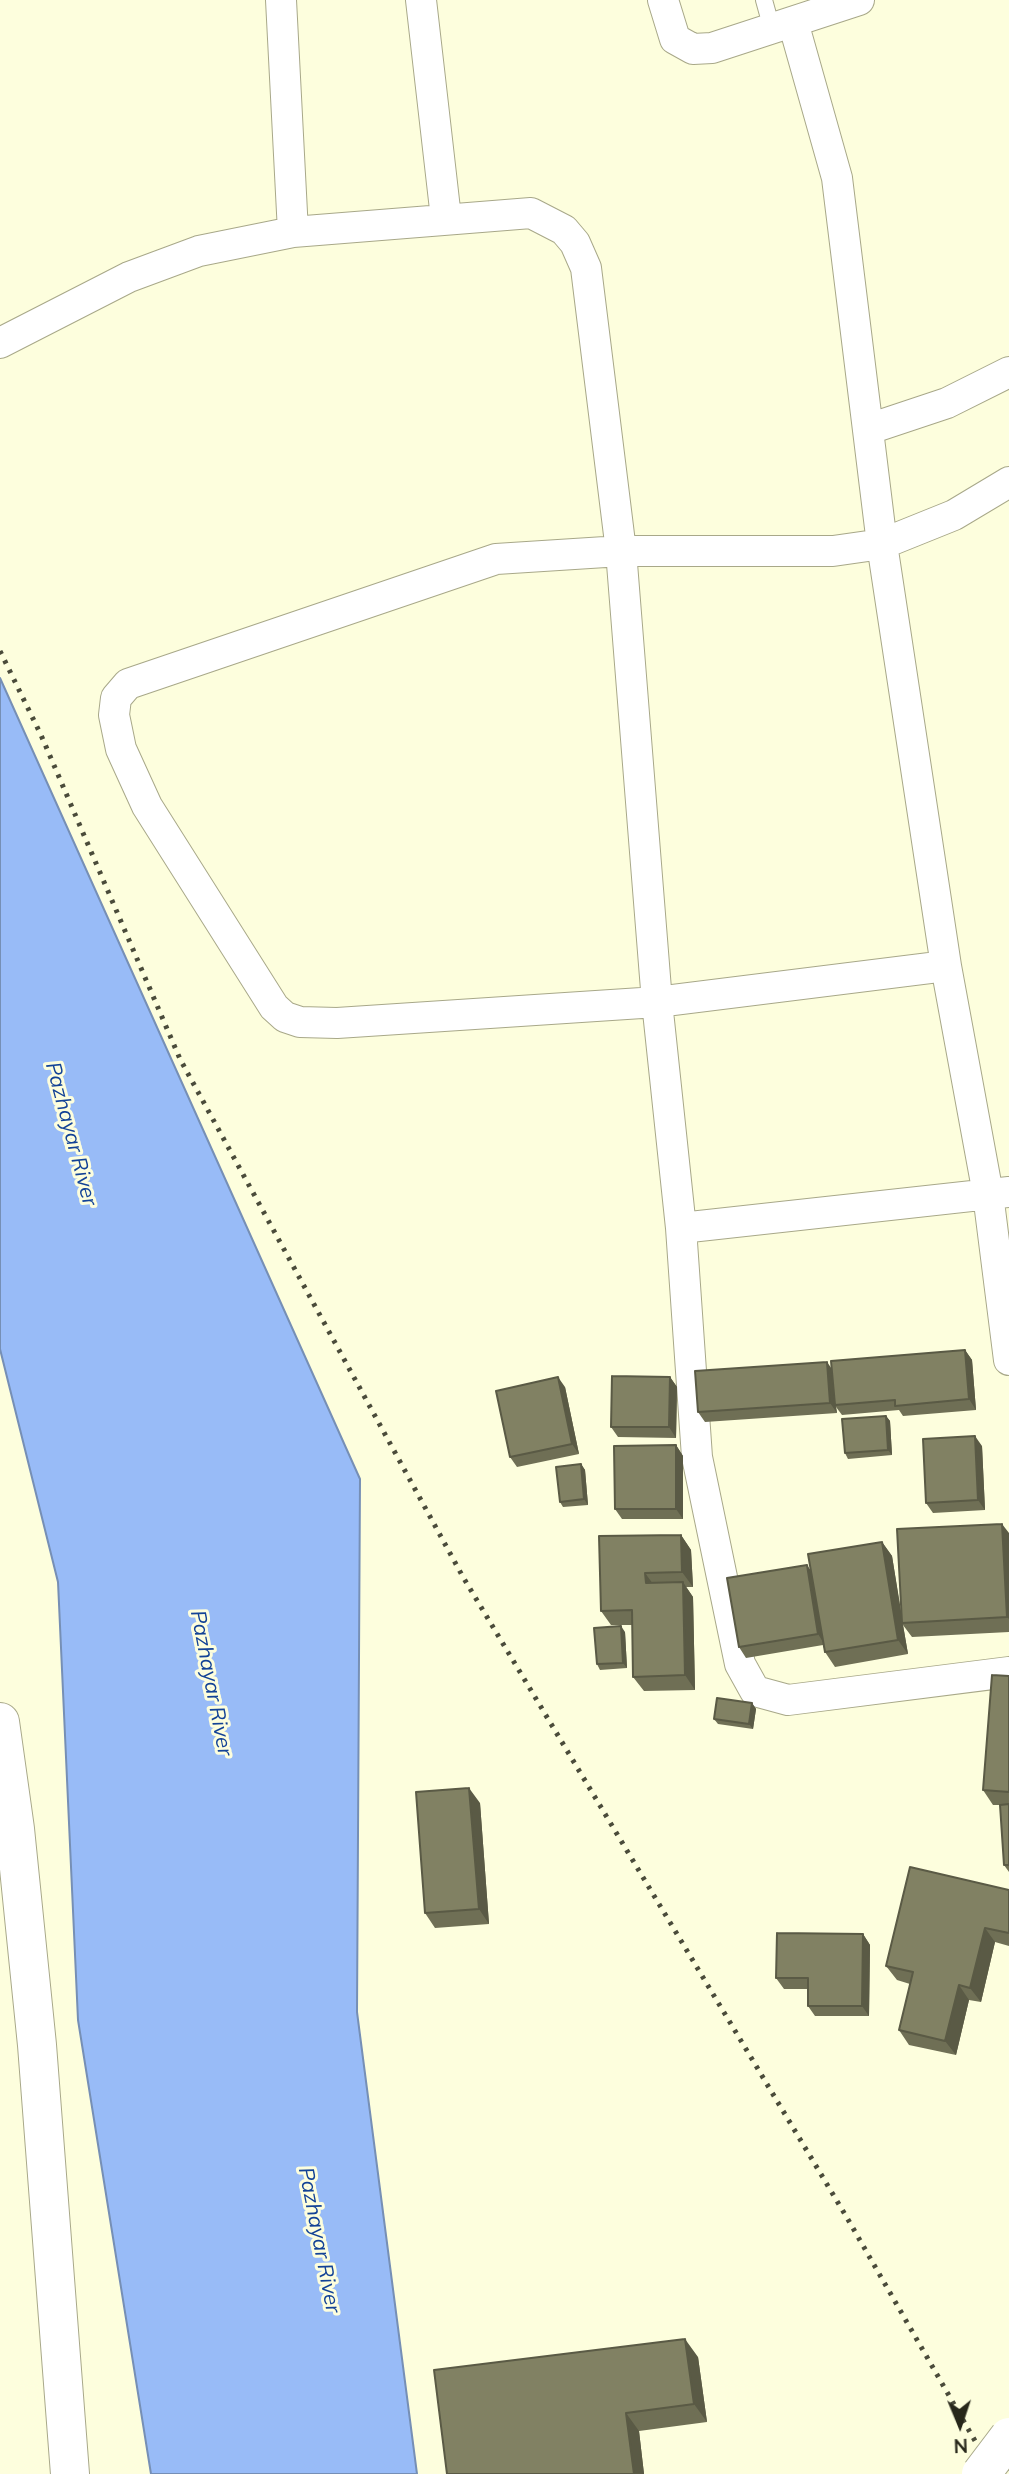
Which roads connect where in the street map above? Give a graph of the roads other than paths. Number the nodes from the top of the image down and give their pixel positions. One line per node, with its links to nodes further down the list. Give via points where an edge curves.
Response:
1 (281, 0): 8 (street)
2 (421, 0): 7 (street)
3 (663, 0): 6 (street, via 675,39 693,49 712,48)
4 (764, 0): 6 (lane)
5 (859, 0): 6 (street)
6 (782, 26): 11 (street, via 837,178)
7 (446, 218): 8 (street); 14 (street, via 531,212 564,230 575,243 586,268)
8 (293, 232): 9 (street, via 199,250 129,277)
9 (0, 343)
10 (1009, 372): 11 (street, via 947,403)
11 (869, 429): 13 (street)
12 (1009, 482): 13 (street, via 954,515)
13 (882, 544): 14 (street, via 833,551); 15 (street)
14 (621, 551): 16 (street); 16 (street, via 496,559 128,684 116,698 114,715 121,749 147,806 274,1007 285,1017 337,1023)
15 (946, 966): 16 (street); 17 (street)
16 (657, 1002): 18 (street)
17 (999, 1193): 18 (street); 19 (street)
18 (681, 1228): 20 (street, via 697,1457 740,1664 755,1691 788,1700)
19 (1009, 1360)
20 (1009, 1672)
21 (0, 1723): 22 (main road)
22 (7, 1816): 24 (main road, via 37,2045)
23 (1009, 2437): 25 (main road, bridge)
24 (70, 2474)
25 (981, 2474)

